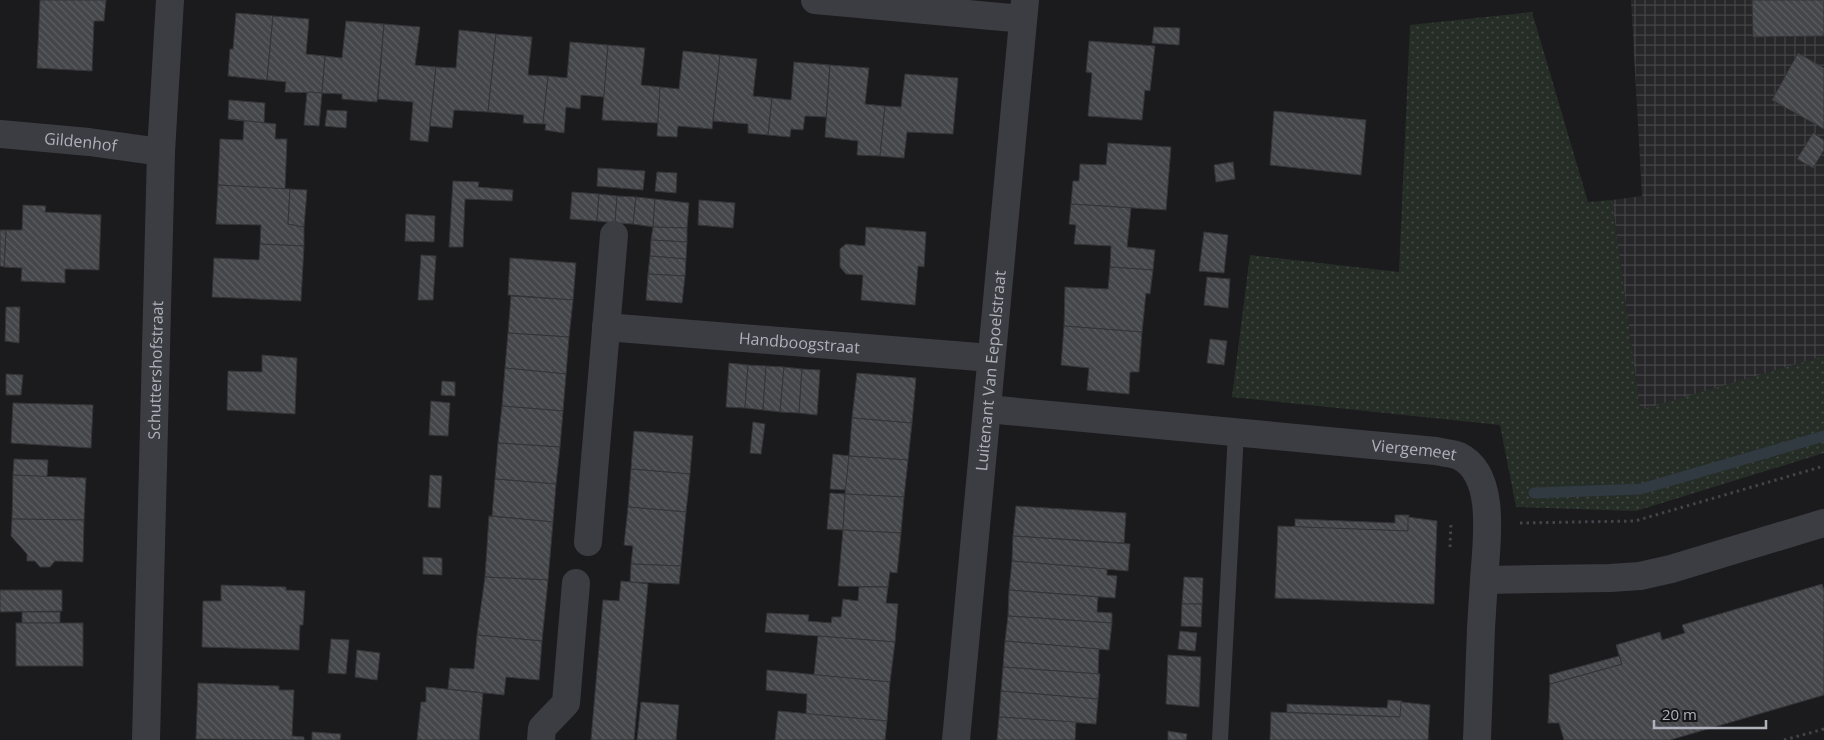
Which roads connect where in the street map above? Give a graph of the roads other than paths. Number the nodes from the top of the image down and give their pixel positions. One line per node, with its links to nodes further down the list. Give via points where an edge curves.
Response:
1 (170, 0): 5 (street, Schuttershofstraat)
2 (815, 0): 3 (street)
3 (1024, 9): 8 (street, Luitenant Van Eepoelstraat)
4 (0, 134): 5 (street, Gildenhof)
5 (161, 152): 15 (street, Schuttershofstraat)
6 (614, 235): 7 (street)
7 (606, 327): 8 (street, Handboogstraat); 12 (street)
8 (991, 358): 9 (street, Luitenant Van Eepoelstraat)
9 (987, 409): 10 (street, Viergemeet); 17 (street, Luitenant Van Eepoelstraat)
10 (1236, 432): 13 (street, Viergemeet, via 1436,451 1459,456 1475,470 1484,490 1487,518); 18 (lane)
11 (1824, 523): 13 (street, via 1640,576)
12 (588, 542)
13 (1484, 580): 19 (street, Viergemeet)
14 (576, 583): 16 (street, via 566,703 542,728)
15 (146, 740)
16 (541, 740)
17 (956, 740)
18 (1220, 740)
19 (1477, 740)

